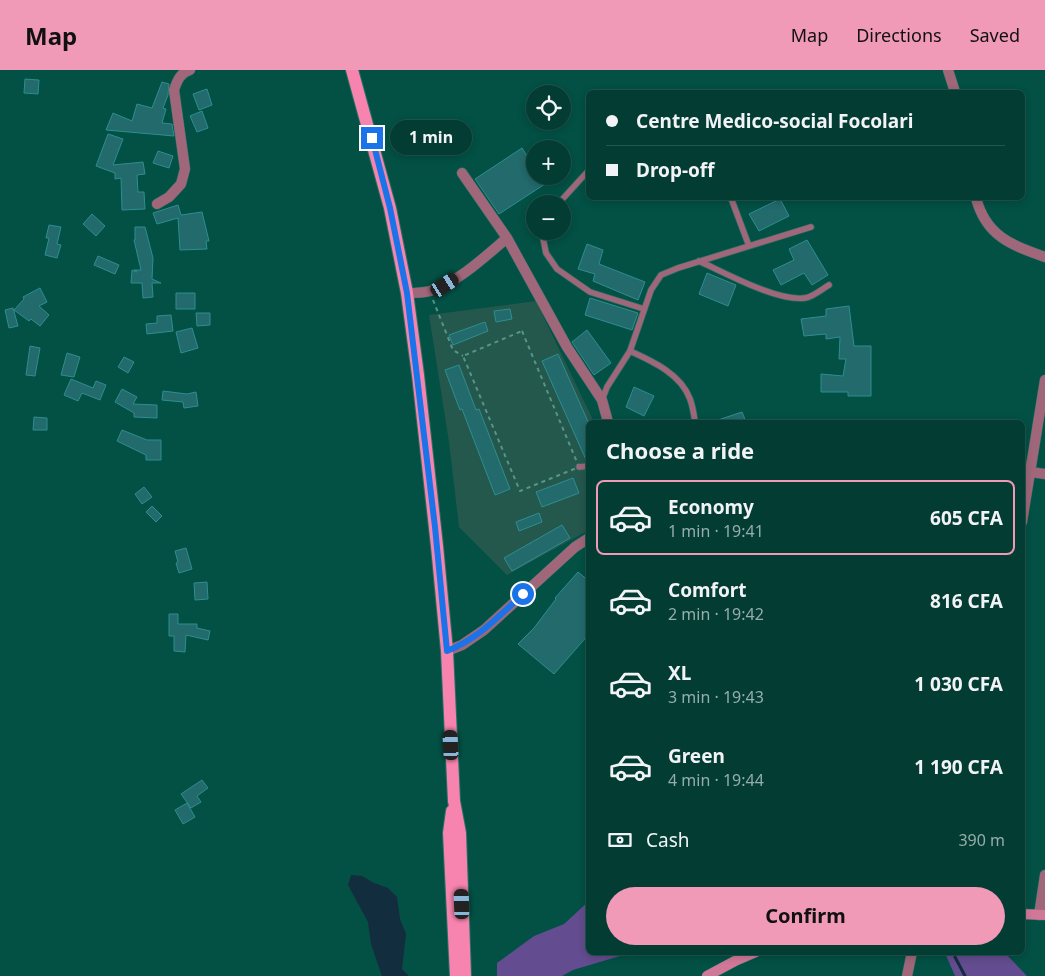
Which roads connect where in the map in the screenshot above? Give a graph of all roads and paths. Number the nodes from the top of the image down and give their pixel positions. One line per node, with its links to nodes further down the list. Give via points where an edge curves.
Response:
1 (190, 70): 10 (street, via 178,78 174,90 185,169 181,184)
2 (352, 70): 19 (main road, via 390,208)
3 (948, 70): 4 (street)
4 (954, 90)
5 (462, 173): 12 (street)
6 (586, 173): 7 (lane)
7 (566, 195)
8 (732, 200): 14 (lane)
9 (976, 200): 15 (street, via 988,226 998,236)
10 (157, 204)
11 (811, 227): 14 (lane)
12 (507, 238): 18 (street, via 474,266); 24 (street, via 567,347)
13 (543, 240): 20 (lane, via 546,252 557,269 590,292)
14 (749, 246): 16 (lane)
15 (1045, 257)
16 (699, 262): 17 (lane, via 792,298 806,298); 20 (lane, via 661,276)
17 (829, 286)
18 (430, 291): 19 (street); 22 (path, via 453,350)
19 (407, 293): 33 (main road)
20 (644, 309): 21 (lane)
21 (630, 351): 24 (lane); 26 (lane, via 656,362 675,377 690,397)
22 (463, 356): 28 (path, via 522,332); 28 (path, via 520,491)
23 (1045, 380): 29 (street)
24 (602, 400): 25 (street)
25 (607, 420)
26 (695, 420)
27 (586, 466): 28 (lane)
28 (579, 467)
29 (1031, 472): 30 (street); 31 (street)
30 (1045, 474)
31 (1025, 505)
32 (586, 540): 33 (street, via 484,630)
33 (447, 651): 34 (main road)
34 (454, 801): 40 (main road, via 449,833); 41 (main road, via 460,833)
35 (1045, 875): 37 (street)
36 (1025, 914): 37 (street)
37 (1042, 915)
38 (749, 955): 42 (street)
39 (911, 955): 43 (street)
40 (456, 976)
41 (466, 976)
42 (707, 976)
43 (907, 976)

